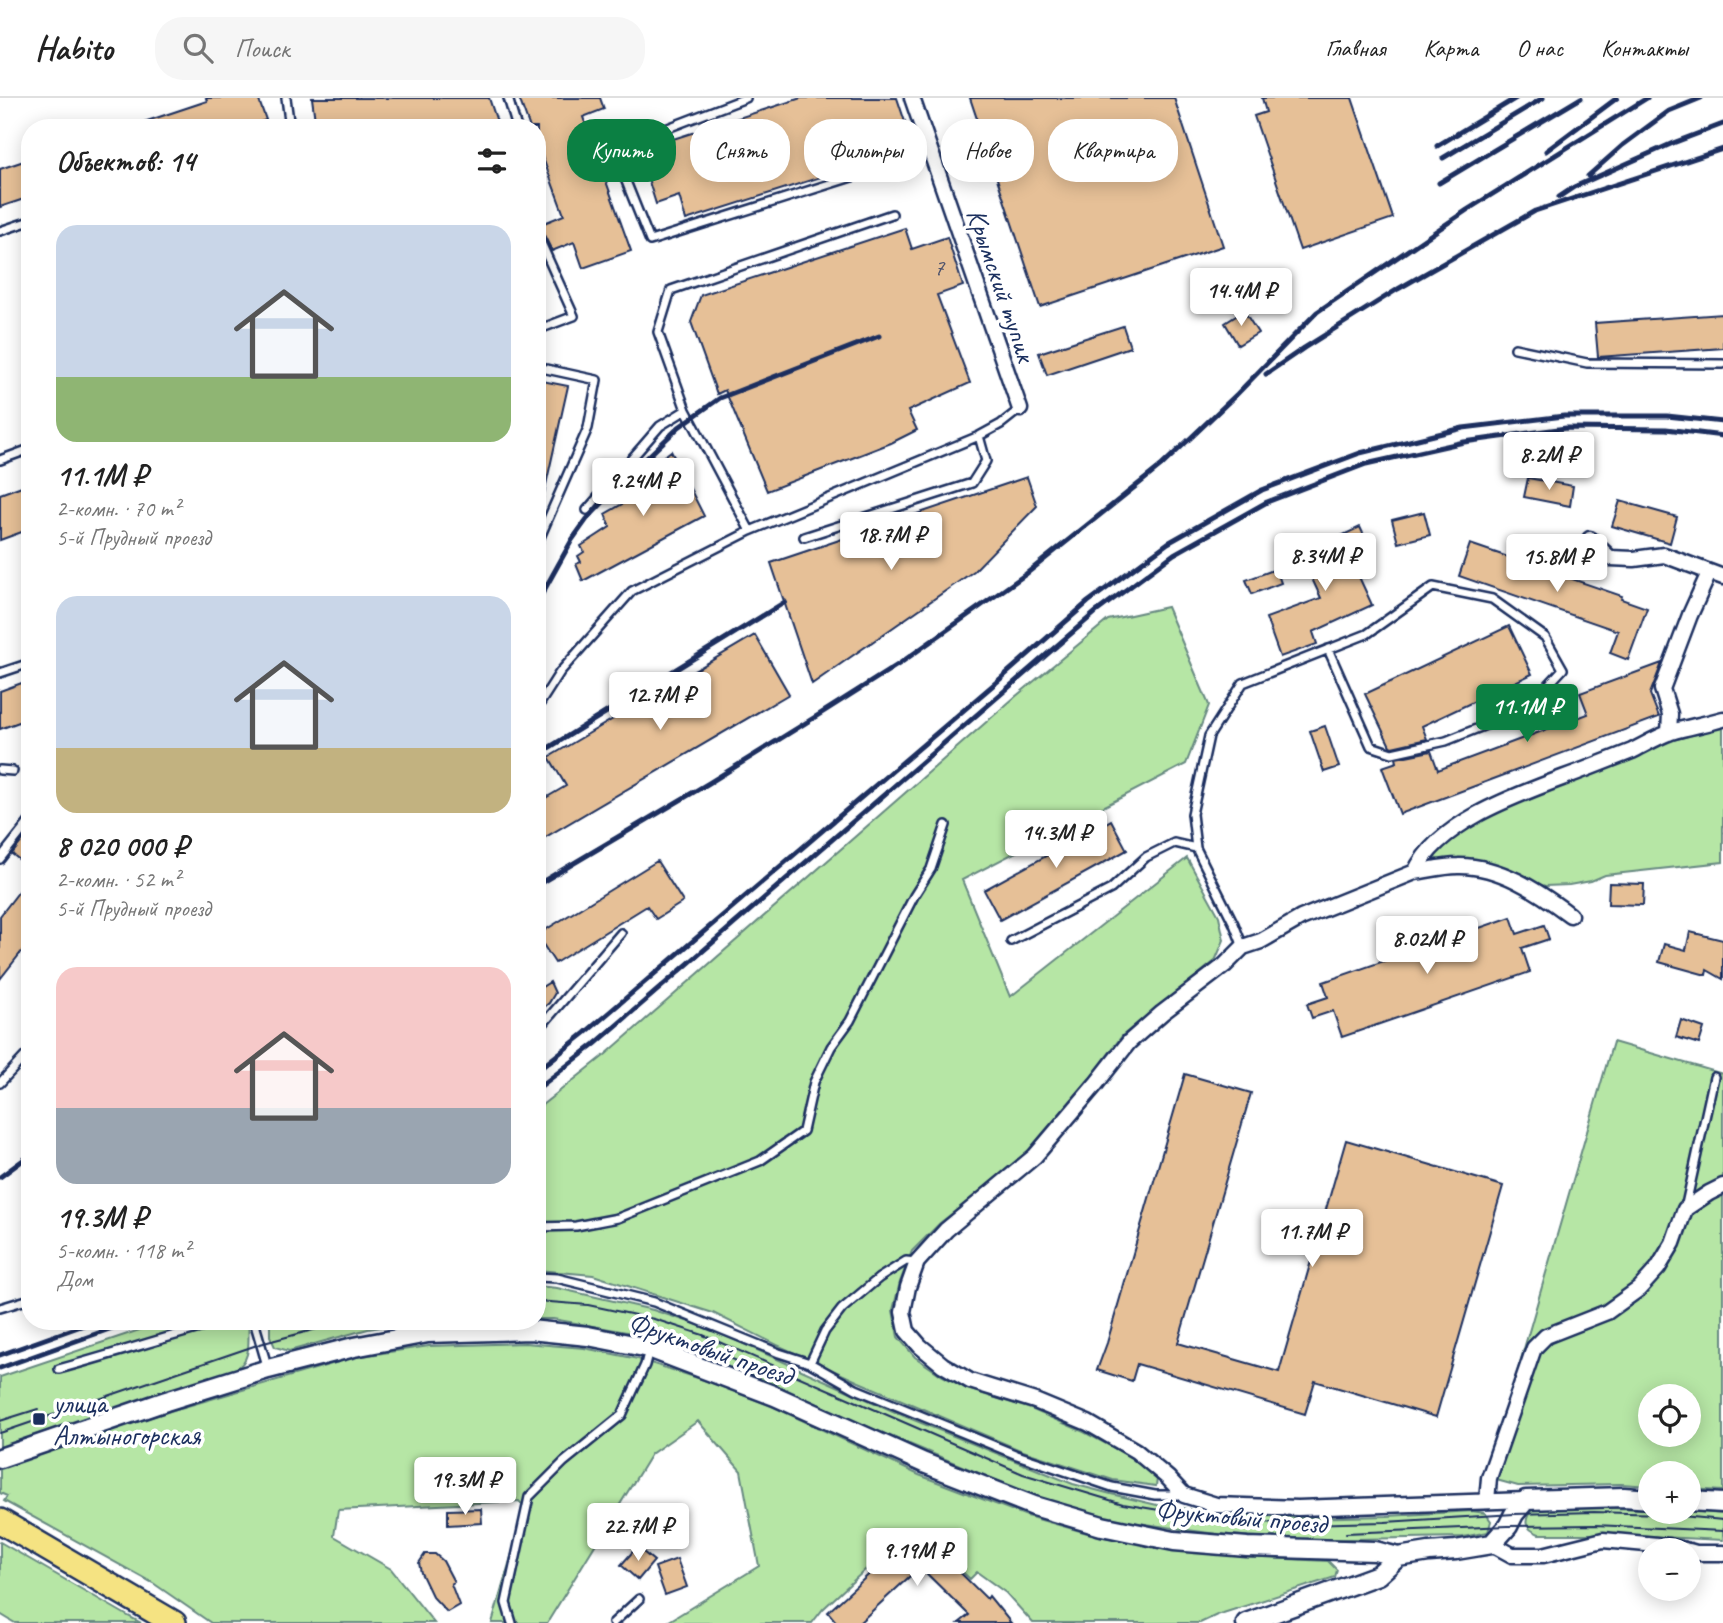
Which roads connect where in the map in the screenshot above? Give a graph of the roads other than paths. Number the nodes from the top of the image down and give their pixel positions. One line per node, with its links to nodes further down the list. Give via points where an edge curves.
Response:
1 (286, 98): 5 (lane)
2 (508, 98): 6 (lane)
3 (746, 98): 7 (lane, via 613,149 650,240)
4 (912, 98): 16 (street, Крымский тупик)
5 (289, 119)
6 (514, 119)
7 (835, 182)
8 (892, 214): 17 (lane, via 671,290 659,332)
9 (21, 224): 10 (lane)
10 (0, 231)
11 (546, 254): 12 (lane, via 574,316)
12 (546, 327)
13 (1515, 348): 14 (lane, via 1587,363)
14 (1723, 364)
15 (546, 369): 22 (lane, via 597,380 588,428)
16 (1020, 409): 18 (lane)
17 (686, 410): 21 (lane, via 660,426); 23 (lane)
18 (979, 436): 23 (lane); 24 (lane, via 986,461 972,483)
19 (21, 452): 20 (lane)
20 (0, 460)
21 (587, 510)
22 (546, 524)
23 (750, 531): 30 (lane, via 632,591 559,672)
24 (804, 537)
25 (1590, 539): 26 (street, via 1611,558 1664,555)
26 (1716, 575): 32 (street, via 1690,615 1662,689 1670,713)
27 (1328, 649): 27 (lane, via 1367,634 1433,587 1492,599 1545,637 1563,669 1526,709 1446,741 1392,752 1371,746); 37 (lane, via 1242,683 1209,736 1192,814)
28 (21, 666): 29 (lane)
29 (0, 673)
30 (546, 693)
31 (1723, 719): 32 (street)
32 (1669, 733): 39 (street, via 1476,815 1431,848)
33 (0, 770): 34 (lane)
34 (13, 771)
35 (946, 825): 50 (lane, via 931,869 850,1021 825,1058 814,1082 803,1130 760,1161 618,1218)
36 (21, 832): 38 (lane)
37 (1196, 848): 42 (lane, via 1174,844 1146,857 1111,889); 43 (lane)
38 (0, 859)
39 (1415, 872): 40 (street, via 1479,867 1541,894); 43 (street)
40 (1570, 915)
41 (621, 933): 44 (lane)
42 (1010, 941)
43 (1243, 947): 51 (street, via 1129,1042 1035,1156 946,1230)
44 (546, 1020)
45 (21, 1061): 47 (lane)
46 (1714, 1077): 49 (lane)
47 (0, 1083)
48 (1723, 1186): 49 (street)
49 (1685, 1209): 65 (street, via 1673,1243 1639,1289 1607,1312 1546,1336 1534,1348 1489,1478)
50 (546, 1227)
51 (917, 1262): 58 (lane, via 906,1261 842,1309); 62 (street, via 903,1312 906,1331 920,1346 970,1381 1088,1423 1136,1451)
52 (546, 1278): 58 (lane, via 654,1302)
53 (21, 1302): 54 (lane)
54 (0, 1308)
55 (190, 1330): 59 (lane)
56 (257, 1330): 60 (lane)
57 (649, 1348): 60 (street, Фруктовый проезд, via 530,1330 428,1333); 73 (street, Фруктовый проезд, via 775,1396 924,1463 1034,1506 1101,1526 1174,1541 1375,1551); 76 (lane, via 622,1415 529,1497 506,1602)
58 (810, 1363): 62 (lane, via 856,1389 1017,1455 1112,1487)
59 (59, 1368)
60 (268, 1369): 61 (street, Фруктовый проезд)
61 (0, 1458)
62 (1184, 1495): 65 (street, via 1216,1505 1298,1507)
63 (1638, 1498): 64 (street)
64 (1526, 1500): 65 (street); 70 (street)
65 (1487, 1501)
66 (1701, 1502): 67 (street)
67 (1723, 1503)
68 (0, 1521): 75 (main road)
69 (1638, 1543): 70 (street, via 1603,1540 1543,1555 1512,1555)
70 (1492, 1544): 73 (street, Фруктовый проезд)
71 (1701, 1553): 72 (street)
72 (1723, 1553)
73 (1398, 1557): 78 (street, Фруктовый проезд, via 1378,1575)
74 (639, 1599): 77 (lane)
75 (174, 1623)
76 (512, 1623)
77 (613, 1623)
78 (1246, 1623)

